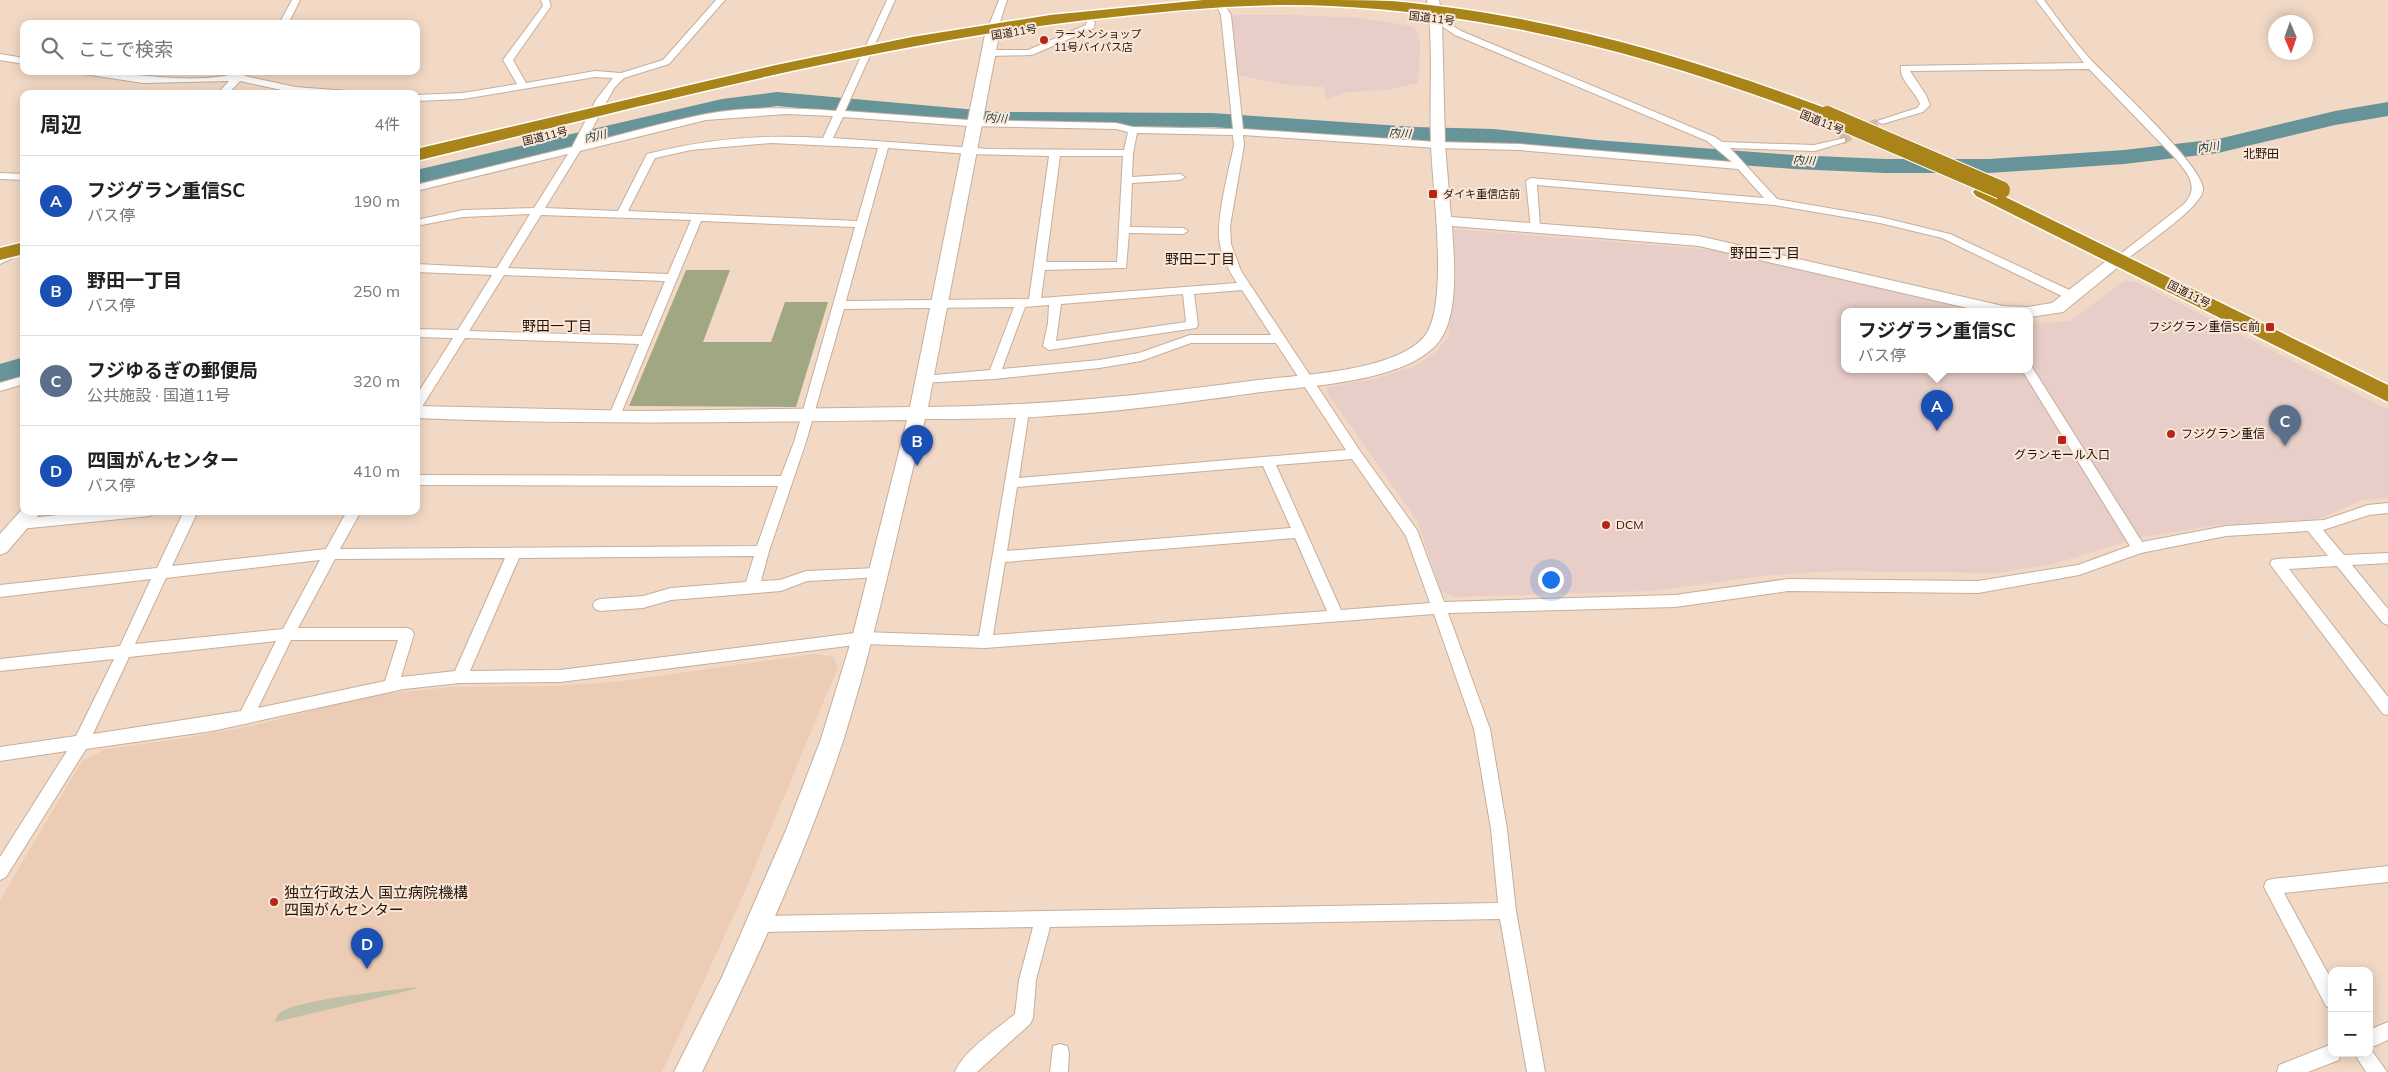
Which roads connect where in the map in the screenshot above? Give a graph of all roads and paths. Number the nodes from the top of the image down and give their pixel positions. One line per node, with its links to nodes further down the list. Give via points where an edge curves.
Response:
1 (296, 0): 9 (street)
2 (545, 0): 20 (street, via 547,6 508,60)
3 (721, 0): 19 (street, via 666,62)
4 (891, 0): 14 (street)
5 (1003, 0): 11 (street)
6 (2040, 0): 16 (street)
7 (1220, 4): 8 (highway, 国道11号); 10 (highway, 国道11号); 11 (highway, 国道11号, via 1145,6); 28 (street)
8 (1434, 10): 30 (street, via 1438,30); 34 (street, via 1458,32 1712,139); 61 (highway, 国道11号, via 1622,53 1823,118 1992,191)
9 (285, 20)
10 (1090, 22): 11 (highway, 国道11号); 12 (street, via 1091,26 1029,53)
11 (993, 30): 12 (street); 14 (highway, 国道11号)
12 (990, 53): 25 (street)
13 (0, 56): 15 (street)
14 (865, 56): 24 (street); 27 (highway, 国道11号)
15 (20, 60)
16 (2093, 66): 26 (street, via 1904,68 1906,78 1924,97 1925,105 1920,110); 61 (street, via 2180,157 2199,187 2198,198)
17 (110, 75): 18 (street, via 143,80)
18 (242, 75): 21 (street); 22 (street)
19 (621, 76): 20 (street, via 595,74); 27 (street, via 601,100)
20 (523, 86): 23 (street, via 464,96)
21 (226, 90)
22 (295, 90)
23 (420, 98)
24 (839, 112): 25 (street); 31 (street); 35 (street, via 724,114)
25 (977, 119): 29 (street, via 1116,126); 36 (street)
26 (1882, 121)
27 (589, 124): 35 (street); 39 (highway, 国道11号); 41 (highway, 国道11号)
28 (1238, 125): 29 (street); 30 (street); 68 (street, via 1239,145 1225,226 1225,244)
29 (1133, 130): 38 (street)
30 (1438, 139): 40 (street); 51 (street)
31 (827, 140): 33 (street); 49 (street, via 738,139 651,156)
32 (1841, 140): 34 (street, via 1815,148)
33 (884, 145): 36 (street); 53 (street)
34 (1724, 147): 40 (street)
35 (577, 148): 46 (street); 48 (street)
36 (970, 152): 37 (street); 73 (street)
37 (1055, 153): 38 (street); 63 (street)
38 (1128, 153): 45 (street)
39 (420, 154)
40 (1737, 164): 47 (street)
41 (420, 166)
42 (0, 176): 43 (street)
43 (20, 177)
44 (1180, 177): 45 (street)
45 (1127, 180): 55 (street)
46 (420, 187)
47 (1774, 202): 54 (street, via 1531,181); 70 (street, via 1873,219 1946,236)
48 (538, 212): 49 (street); 52 (street, via 469,213); 66 (street)
49 (621, 215): 50 (street)
50 (697, 218): 53 (street); 67 (street)
51 (1444, 221): 54 (street); 85 (street, via 1444,304 1433,338 1410,356 1390,364)
52 (420, 222)
53 (861, 224): 75 (street)
54 (1535, 227): 76 (street, via 1699,241)
55 (1124, 230): 56 (street); 63 (street, via 1122,266)
56 (1183, 230)
57 (20, 251): 60 (highway)
58 (20, 252): 62 (street)
59 (20, 253): 64 (highway)
60 (0, 254)
61 (2124, 255): 70 (street); 87 (highway, 国道11号); 89 (highway, 国道11号)
62 (0, 262)
63 (1041, 266): 72 (street)
64 (0, 267)
65 (420, 268): 66 (street)
66 (500, 272): 67 (street); 79 (street)
67 (672, 278): 81 (street)
68 (1245, 286): 69 (street); 80 (street)
69 (1188, 290): 71 (street); 71 (street, via 1192,325 1049,346)
70 (2074, 297): 77 (street, via 2057,308)
71 (1055, 300): 72 (street)
72 (1035, 301): 74 (street)
73 (939, 303): 74 (street); 75 (street); 84 (street)
74 (1020, 303): 83 (street)
75 (838, 305): 94 (street)
76 (1984, 308)
77 (2033, 310)
78 (420, 333): 79 (street)
79 (461, 335): 81 (street); 90 (street)
80 (1280, 339): 83 (street, via 1190,339 1141,357); 85 (street)
81 (645, 340): 95 (street)
82 (2030, 373): 109 (street)
83 (994, 375): 84 (street)
84 (924, 380): 93 (street)
85 (1307, 380): 91 (street, via 1202,394); 96 (street)
86 (20, 381): 88 (street)
87 (2388, 381)
88 (0, 387)
89 (2388, 394)
90 (420, 401)
91 (1023, 411): 93 (street); 100 (street)
92 (420, 412): 95 (street)
93 (918, 412): 94 (street); 116 (street)
94 (805, 416): 95 (street); 99 (street)
95 (614, 418)
96 (1355, 454): 97 (street); 121 (street, via 1412,534)
97 (1268, 462): 100 (street); 107 (street)
98 (420, 480): 99 (street)
99 (786, 481): 110 (street)
100 (1012, 484): 113 (street)
101 (2388, 508): 106 (street, via 2368,510)
102 (79, 515): 105 (street)
103 (189, 515): 117 (street)
104 (352, 515): 111 (street)
105 (26, 518): 108 (street)
106 (2312, 526): 109 (street, via 2226,531); 115 (street)
107 (1300, 532): 113 (street); 122 (street)
108 (0, 547)
109 (2139, 548): 121 (street, via 2079,570 1978,587 1788,585 1675,601)
110 (762, 551): 112 (street); 118 (street)
111 (330, 554): 112 (street); 117 (street); 124 (street)
112 (514, 554): 129 (street)
113 (1000, 557): 126 (street)
114 (2388, 558): 115 (street)
115 (2340, 560): 123 (street); 131 (street, via 2277,564)
116 (877, 573): 118 (street, via 806,576 781,586); 125 (street)
117 (160, 574): 119 (street); 127 (street)
118 (752, 588): 120 (street, via 671,594 643,602)
119 (0, 591)
120 (600, 605)
121 (1439, 608): 122 (street); 137 (street, via 1482,729 1499,829)
122 (1337, 616): 126 (street)
123 (2388, 619)
124 (286, 634): 127 (street); 130 (street, via 407,634); 132 (street)
125 (862, 638): 126 (street); 129 (street, via 560,676); 139 (street, via 832,739)
126 (985, 642)
127 (124, 650): 128 (street); 133 (street)
128 (0, 665)
129 (460, 677): 130 (street)
130 (391, 686): 132 (street)
131 (2388, 709)
132 (246, 716): 133 (street, via 212,724)
133 (82, 741): 134 (street); 135 (street)
134 (0, 754)
135 (0, 872)
136 (2388, 874): 140 (street, via 2272,887)
137 (1507, 911): 138 (street); 149 (street)
138 (1044, 919): 139 (street); 147 (street, via 1028,980 1024,1018)
139 (758, 924): 146 (street)
140 (2328, 992)
141 (2388, 1031): 142 (street)
142 (2373, 1037)
143 (1060, 1053): 148 (street)
144 (2328, 1055): 150 (street)
145 (2366, 1057): 151 (street)
146 (688, 1072)
147 (964, 1072)
148 (1059, 1072)
149 (1536, 1072)
150 (2286, 1072)
151 (2378, 1072)

